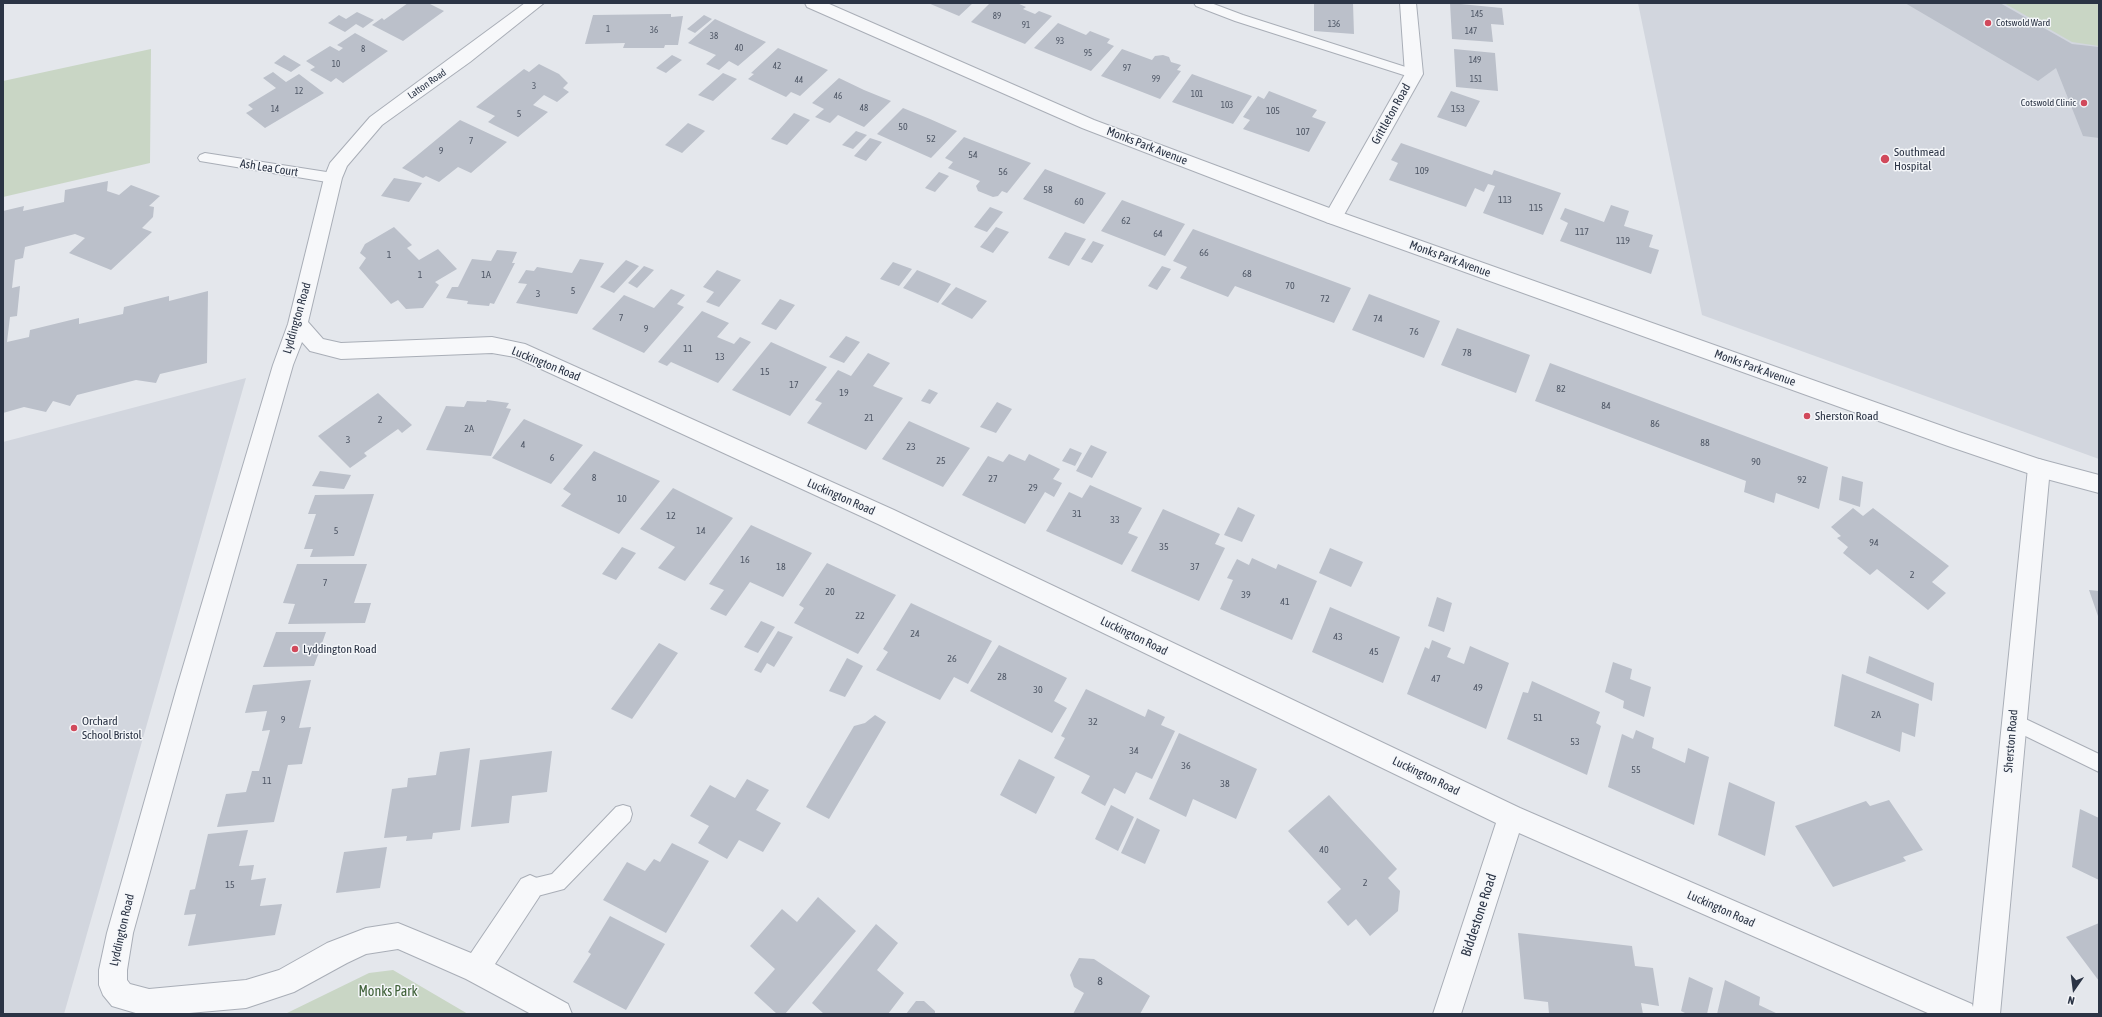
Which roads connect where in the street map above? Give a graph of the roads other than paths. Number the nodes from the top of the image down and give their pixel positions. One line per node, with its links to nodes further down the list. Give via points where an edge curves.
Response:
1 (536, 3): 7 (street, Latton Road, via 376,121 350,148 339,163)
2 (813, 3): 8 (street, Monks Park Avenue, via 1088,124)
3 (1200, 3): 5 (lane)
4 (1408, 3): 5 (street, Grittleton Road)
5 (1414, 74): 8 (street, Grittleton Road)
6 (205, 158): 7 (lane, Ash Lea Court)
7 (333, 178): 9 (street, Lyddington Road)
8 (1333, 217): 10 (street, Monks Park Avenue)
9 (298, 324): 15 (street, Luckington Road, via 317,345 341,351 492,345 518,350 886,517); 17 (street, Lyddington Road, via 283,365 193,671 120,933 112,970 113,985 122,996 149,1003 246,994 284,982 337,953 366,941 398,936)
10 (2039, 468): 11 (street, Monks Park Avenue); 12 (street, Sherston Road)
11 (2099, 484)
12 (2013, 721): 13 (lane); 21 (street, Sherston Road)
13 (2099, 763)
14 (623, 814): 16 (lane, via 557,882)
15 (1511, 817): 19 (street, Biddestone Road); 20 (street, Luckington Road)
16 (530, 888): 17 (street)
17 (476, 969): 18 (street, Lyddington Road)
18 (558, 1014)
19 (1447, 1014)
20 (1962, 1014)
21 (1986, 1014)

